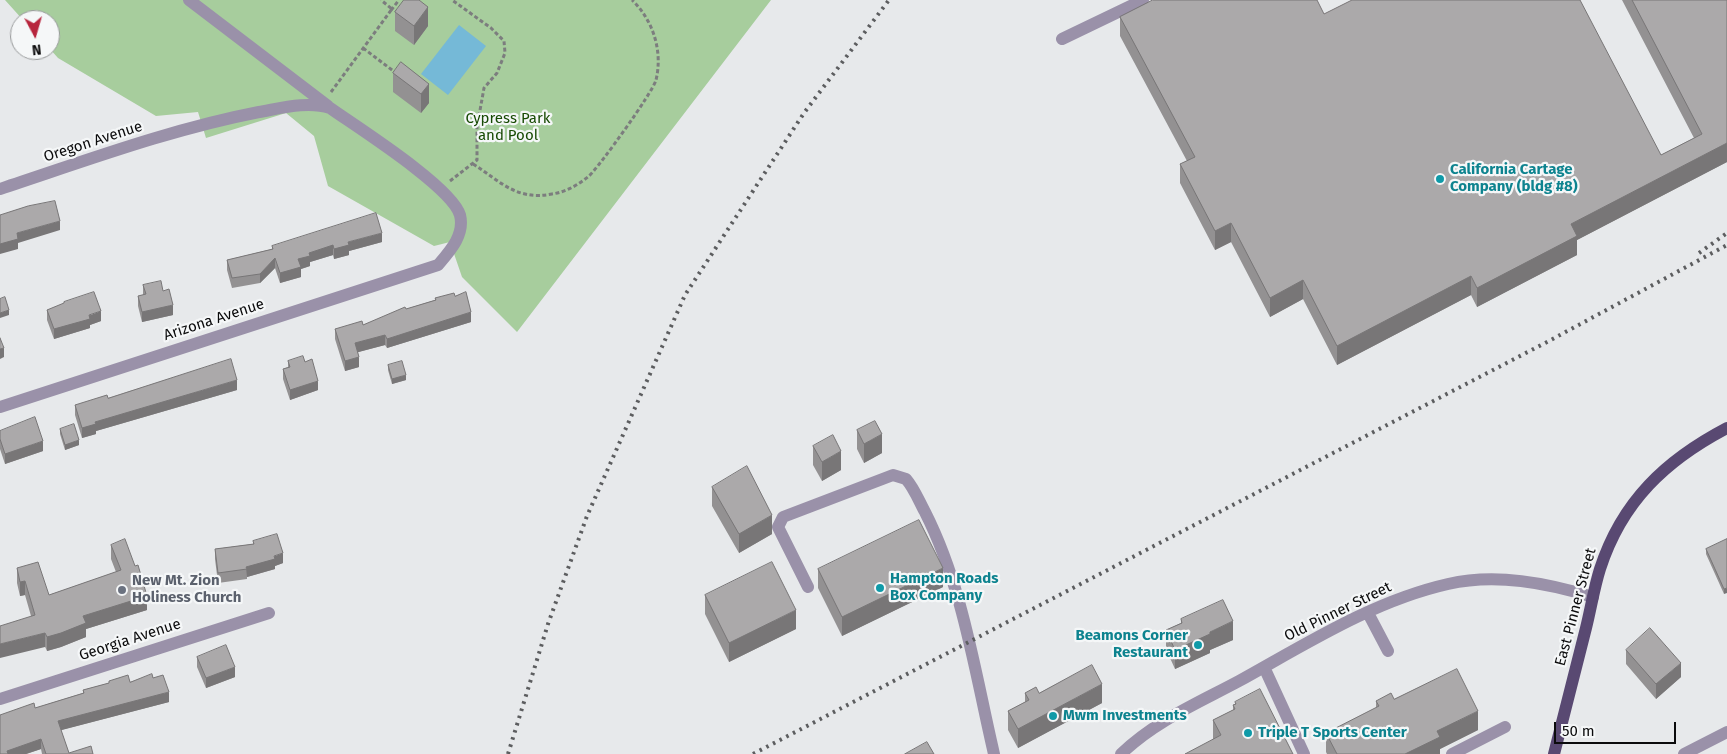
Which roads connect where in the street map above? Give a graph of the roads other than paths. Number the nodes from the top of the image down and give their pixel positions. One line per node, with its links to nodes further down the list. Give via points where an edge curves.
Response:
1 (189, 0): 4 (street)
2 (1143, 0): 3 (street)
3 (1062, 39)
4 (327, 105): 5 (street, Oregon Avenue, via 283,108 195,126); 6 (street, Arizona Avenue, via 455,204 460,214 458,238 438,265)
5 (0, 189)
6 (0, 407)
7 (1727, 428): 9 (main road, East Pinner Street, via 1696,444 1650,482 1616,531)
8 (808, 588): 17 (street, via 778,527 783,517 893,475 906,479 932,526 948,568)
9 (1593, 597): 11 (street, Old Pinner Street, via 1528,581 1478,581 1448,584); 21 (main road, East Pinner Street)
10 (269, 613): 14 (street, Georgia Avenue)
11 (1368, 613): 12 (street); 13 (street, Old Pinner Street)
12 (1388, 652)
13 (1264, 667): 18 (street, Old Pinner Street, via 1157,724); 19 (street)
14 (0, 698)
15 (1505, 727): 20 (street)
16 (1727, 732): 22 (street)
17 (994, 754)
18 (1120, 754)
19 (1304, 754)
20 (1452, 754)
21 (1554, 754)
22 (1684, 754)

